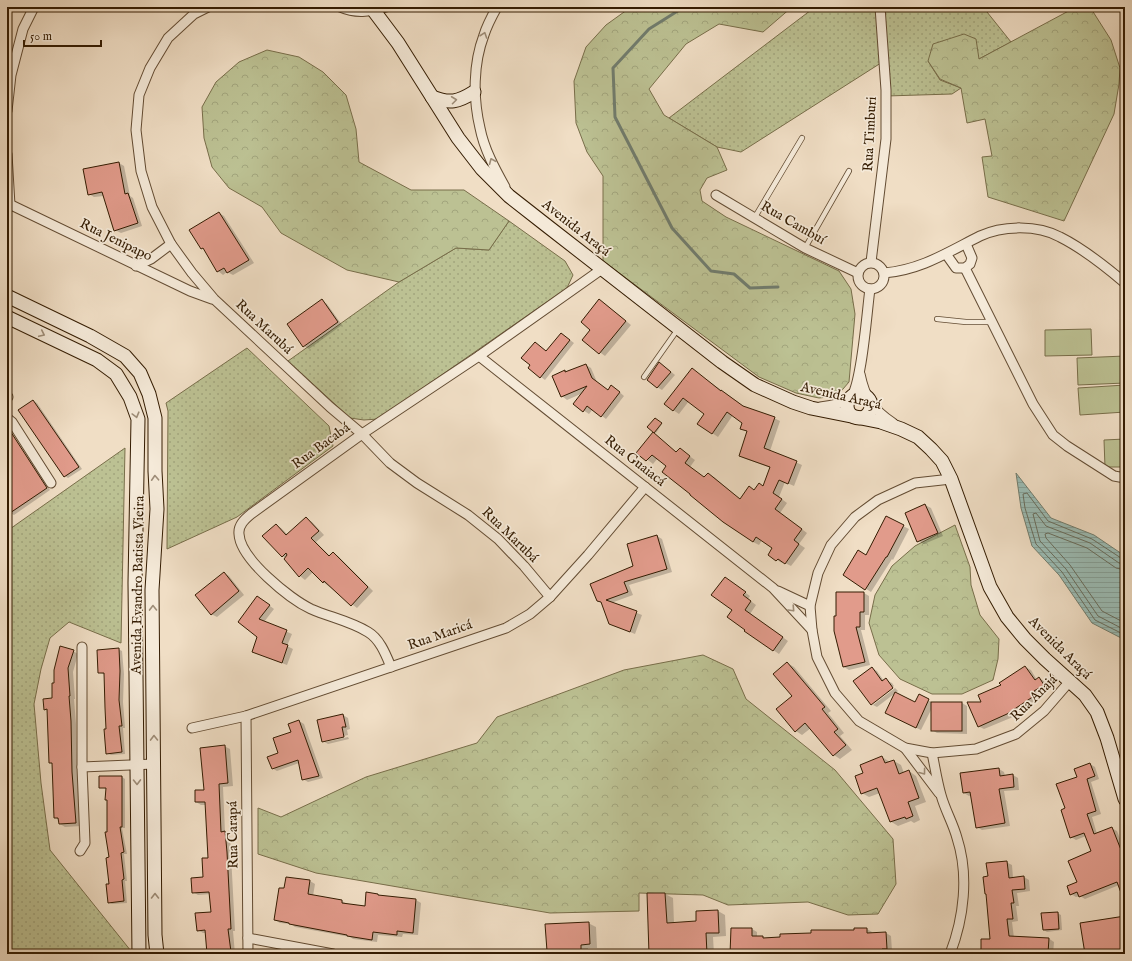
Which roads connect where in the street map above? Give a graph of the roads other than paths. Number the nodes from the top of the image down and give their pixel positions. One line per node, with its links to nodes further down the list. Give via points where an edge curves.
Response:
1 (34, 7): 9 (street, via 23,29 10,75)
2 (208, 7): 17 (street, Rua Marubá, via 194,14 168,38 150,68 139,95 136,130 141,171 152,207)
3 (340, 7): 6 (street, via 355,12)
4 (496, 7): 7 (street, one-way to 4, via 478,56)
5 (880, 7): 21 (street, Rua Timburi, via 886,90 886,139)
6 (377, 8): 8 (main road, Avenida Araçá)
7 (474, 92): 8 (main road, one-way to 7, via 453,102); 14 (street, one-way to 7, via 491,162 480,129)
8 (432, 97): 14 (main road, Avenida Araçá, via 482,169)
9 (7, 111)
10 (802, 138): 16 (lane)
11 (7, 154): 15 (street)
12 (849, 171): 19 (lane)
13 (716, 195): 16 (street, Rua Cambuí)
14 (509, 196): 24 (main road, Avenida Araçá)
15 (9, 204): 22 (street, Rua Jenipapo)
16 (755, 217): 19 (street, Rua Cambuí)
17 (171, 244): 22 (street, via 151,259); 30 (street, Rua Marubá)
18 (966, 244): 20 (street); 23 (street, via 972,258); 27 (street, via 991,232 1014,228 1034,229 1059,236)
19 (805, 248): 25 (street, Rua Cambuí)
20 (946, 254): 23 (street, via 956,268); 26 (street, via 901,272)
21 (871, 262): 25 (street, via 864,264); 26 (street, via 880,265)
22 (136, 266): 30 (street, Rua Jenipapo)
23 (965, 268): 33 (street)
24 (602, 269): 34 (main road, Avenida Araçá); 35 (street, Rua Bacabá)
25 (858, 273): 28 (street, via 862,286)
26 (884, 273): 28 (street, via 881,285)
27 (1125, 281)
28 (870, 289): 36 (street)
29 (7, 296): 50 (main road, Avenida Evandro Batista Vieira, one-way to 29, via 154,418 149,394 140,373 125,356)
30 (214, 299): 44 (street, Rua Marubá)
31 (7, 317): 49 (main road, Avenida Evandro Batista Vieira, one-way to 49, via 97,360 116,374 130,397 138,419)
32 (938, 319): 33 (lane)
33 (992, 322): 45 (street, via 1033,404 1053,435 1114,476)
34 (679, 328): 37 (lane); 40 (main road, Avenida Araçá, via 755,385)
35 (479, 356): 44 (street, Rua Bacabá); 48 (street, Rua Guaiacá)
36 (860, 372): 38 (street); 39 (street, via 863,389)
37 (644, 377)
38 (850, 398): 39 (main road, via 860,394); 40 (street, via 837,404); 42 (main road, via 848,410)
39 (869, 402): 42 (main road, via 870,408 866,415); 43 (street)
40 (811, 408): 42 (main road, Avenida Araçá)
41 (7, 418): 47 (street)
42 (856, 418): 43 (main road, Avenida Araçá, via 881,422)
43 (901, 429): 46 (main road, Avenida Araçá, via 918,437 942,460)
44 (362, 434): 52 (street, Rua Marubá, via 390,463 468,515 498,539); 56 (street, Rua Bacabá, via 251,514 241,524 239,534 242,546 257,567 280,588 310,608 369,632 381,645)
45 (1125, 478)
46 (950, 479): 53 (street, Rua Anajá, via 916,483 878,500 855,517 831,545 818,573); 57 (main road, Avenida Araçá, via 990,587 1007,616 1025,639)
47 (51, 482)
48 (645, 487): 51 (street, Rua Guaiacá); 52 (street, Rua Maricá)
49 (136, 513): 50 (main road); 62 (main road, Avenida Evandro Batista Vieira)
50 (156, 513): 63 (main road, Avenida Evandro Batista Vieira, one-way to 50, via 152,590)
51 (773, 588): 53 (street, Rua Guaiacá); 54 (street, Rua Guaiacá, one-way to 54)
52 (550, 597): 56 (street, Rua Maricá, via 530,614 506,628)
53 (810, 606): 54 (street, Rua Anajá)
54 (812, 630): 60 (street, Rua Anajá, via 817,657 835,693 859,721)
55 (82, 648): 64 (street)
56 (392, 667): 58 (street, Rua Maricá)
57 (1070, 681): 61 (street, Rua Anajá, via 1044,711 1016,734 976,749); 66 (main road, Avenida Araçá, via 1085,695 1097,712)
58 (246, 716): 59 (street, Rua Maricá); 70 (street, Rua Carapá)
59 (192, 728)
60 (906, 748): 61 (street, Rua Anajá); 65 (street, one-way to 65)
61 (932, 753): 65 (street)
62 (136, 764): 63 (street); 64 (street); 68 (main road, Avenida Evandro Batista Vieira, one-way to 68)
63 (154, 764): 69 (main road, Avenida Evandro Batista Vieira, one-way to 63)
64 (82, 767): 67 (street, via 85,843)
65 (941, 795): 75 (street, via 957,838 963,873 962,906)
66 (1125, 799)
67 (80, 851)
68 (138, 932): 69 (main road); 71 (main road, Avenida Evandro Batista Vieira)
69 (155, 935): 72 (main road, Avenida Evandro Batista Vieira)
70 (248, 938): 73 (street, Rua Carapá); 74 (street)
71 (139, 954)
72 (157, 954)
73 (248, 954)
74 (333, 954)
75 (950, 954)

